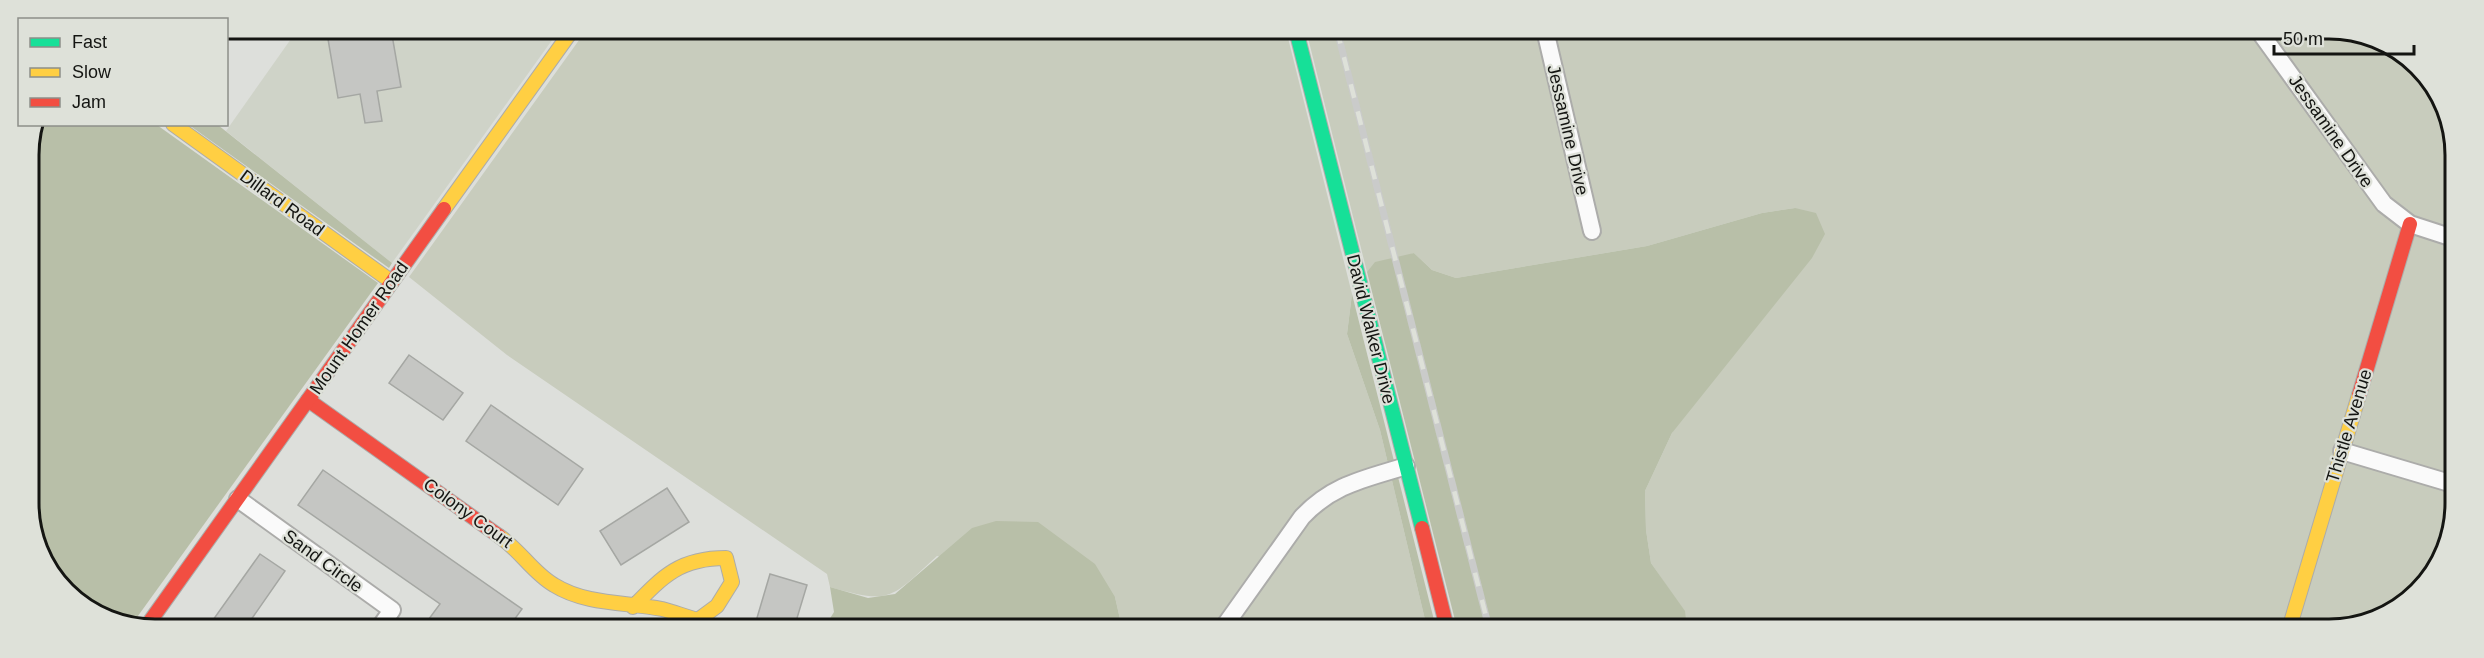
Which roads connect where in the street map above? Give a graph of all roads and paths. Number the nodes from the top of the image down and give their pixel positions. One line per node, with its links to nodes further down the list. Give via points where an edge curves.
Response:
1 (566, 39): 9 (street, Mount Homer Road)
2 (1298, 39): 12 (street, David Walker Drive)
3 (1547, 39): 7 (street, Jessamine Drive)
4 (2265, 39): 6 (street, Jessamine Drive, via 2377,196 2391,212)
5 (176, 126): 9 (street, Dillard Road)
6 (2410, 224): 8 (street, Jessamine Drive); 11 (street, Thistle Avenue)
7 (1592, 231)
8 (2445, 235)
9 (392, 282): 10 (street, Mount Homer Road)
10 (308, 400): 14 (street, Mount Homer Road); 15 (street, Colony Court, via 515,547 555,586)
11 (2342, 451): 13 (street); 22 (street, Thistle Avenue)
12 (1406, 466): 20 (street, via 1334,489 1317,500); 21 (street, David Walker Drive)
13 (2445, 482)
14 (238, 499): 16 (street, Mount Homer Road); 17 (street, Sand Circle, via 392,610)
15 (633, 607): 18 (street, Colony Court, via 661,609); 19 (street, Colony Court, via 664,575 702,558 726,558 732,582 717,606)
16 (152, 619)
17 (386, 619)
18 (695, 619)
19 (699, 619)
20 (1229, 619)
21 (1445, 619)
22 (2292, 619)

